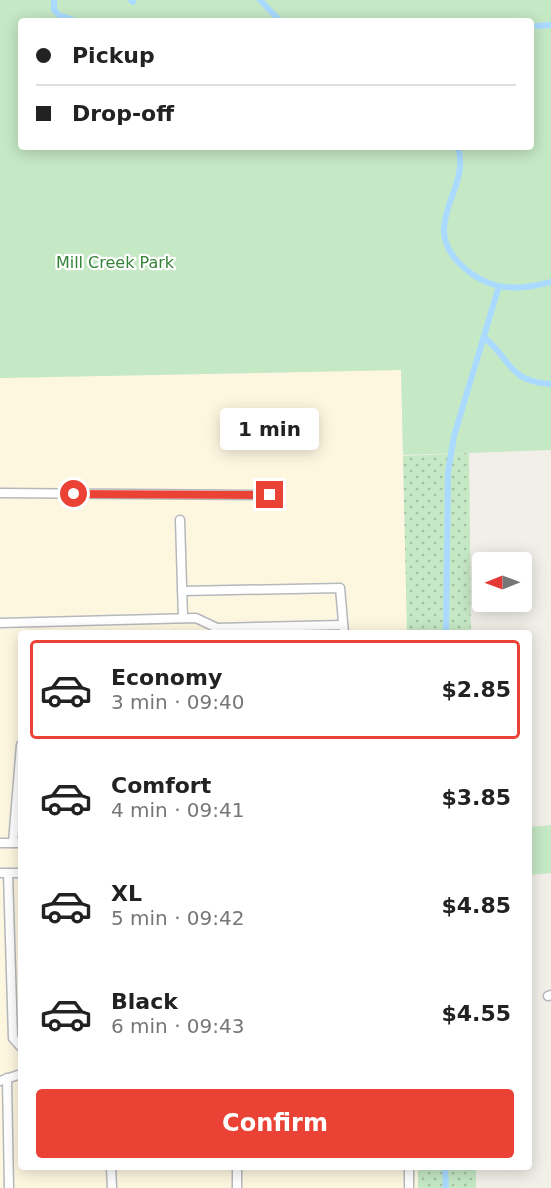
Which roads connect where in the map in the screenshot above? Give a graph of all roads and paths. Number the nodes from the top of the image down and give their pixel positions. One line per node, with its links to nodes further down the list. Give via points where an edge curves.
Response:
1 (0, 493): 2 (lane)
2 (270, 495)
3 (180, 520): 4 (lane)
4 (182, 591): 5 (lane); 8 (lane, via 340,588)
5 (183, 618): 6 (lane); 7 (lane)
6 (204, 622): 8 (lane, via 217,628); 9 (lane)
7 (0, 623)
8 (343, 629)
9 (204, 630)
10 (18, 818): 12 (lane)
11 (0, 843): 12 (lane)
12 (17, 843)
13 (4, 873): 14 (lane, via 13,1038)
14 (18, 1044)
15 (18, 1075): 16 (lane)
16 (3, 1079): 20 (lane)
17 (111, 1170): 21 (lane)
18 (237, 1170): 22 (lane)
19 (409, 1170): 23 (lane)
20 (9, 1188)
21 (112, 1188)
22 (237, 1188)
23 (409, 1188)

